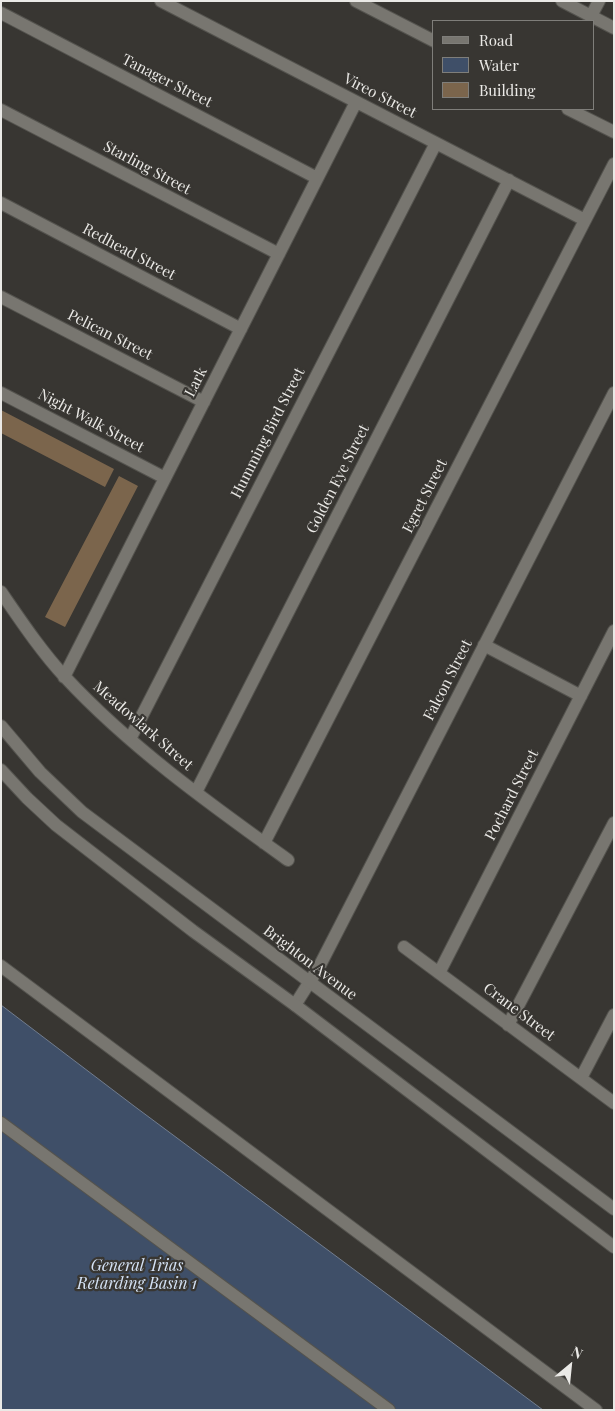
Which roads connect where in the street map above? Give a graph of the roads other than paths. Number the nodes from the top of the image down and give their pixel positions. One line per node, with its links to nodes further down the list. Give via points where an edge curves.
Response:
1 (161, 1): 9 (street, Vireo Street)
2 (356, 1): 8 (street)
3 (562, 1): 6 (street)
4 (599, 1): 6 (street)
5 (1, 13): 15 (street, Tanager Street)
6 (591, 16): 7 (street)
7 (614, 28)
8 (432, 39)
9 (356, 102): 13 (street, Vireo Street); 15 (street, Lark)
10 (1, 110): 19 (street, Starling Street)
11 (570, 110): 12 (street)
12 (614, 132)
13 (436, 143): 16 (street, Vireo Street); 32 (street, Humming Bird Street)
14 (614, 164): 18 (street, Egret Street)
15 (317, 178): 19 (street, Lark)
16 (509, 180): 18 (street, Vireo Street); 34 (street, Golden Eye Street)
17 (1, 203): 21 (street, Redhead Street)
18 (585, 220): 36 (street, Egret Street)
19 (278, 254): 21 (street, Lark)
20 (1, 297): 24 (street, Pelican Street)
21 (241, 329): 24 (street, Lark)
22 (1, 393): 25 (street, Night Walk Street)
23 (614, 393): 28 (street, Falcon Street)
24 (204, 402): 25 (street, Lark)
25 (165, 478): 29 (street, Lark)
26 (1, 592): 29 (street, Meadowlark Street)
27 (612, 639): 30 (street, Pochard Street)
28 (484, 645): 30 (street); 41 (street, Falcon Street)
29 (64, 677): 32 (street, Meadowlark Street)
30 (581, 696): 40 (street, Pochard Street)
31 (1, 726): 41 (street, Brighton Avenue, via 40,772 82,812)
32 (130, 739): 34 (street, Meadowlark Street)
33 (1, 770): 42 (street, via 56,825)
34 (196, 792): 36 (street, Meadowlark Street)
35 (614, 824): 44 (street)
36 (264, 843): 37 (street, Meadowlark Street)
37 (288, 860)
38 (404, 947): 40 (street, Crane Street)
39 (1, 966): 51 (street)
40 (439, 973): 44 (street, Crane Street)
41 (310, 983): 42 (street, Falcon Street); 48 (street, Brighton Avenue)
42 (295, 1005): 49 (street)
43 (614, 1015): 45 (street)
44 (508, 1024): 45 (street, Crane Street)
45 (581, 1078): 46 (street, Crane Street)
46 (614, 1103)
47 (1, 1123): 50 (street)
48 (614, 1209)
49 (614, 1247)
50 (388, 1410)
51 (596, 1410)

